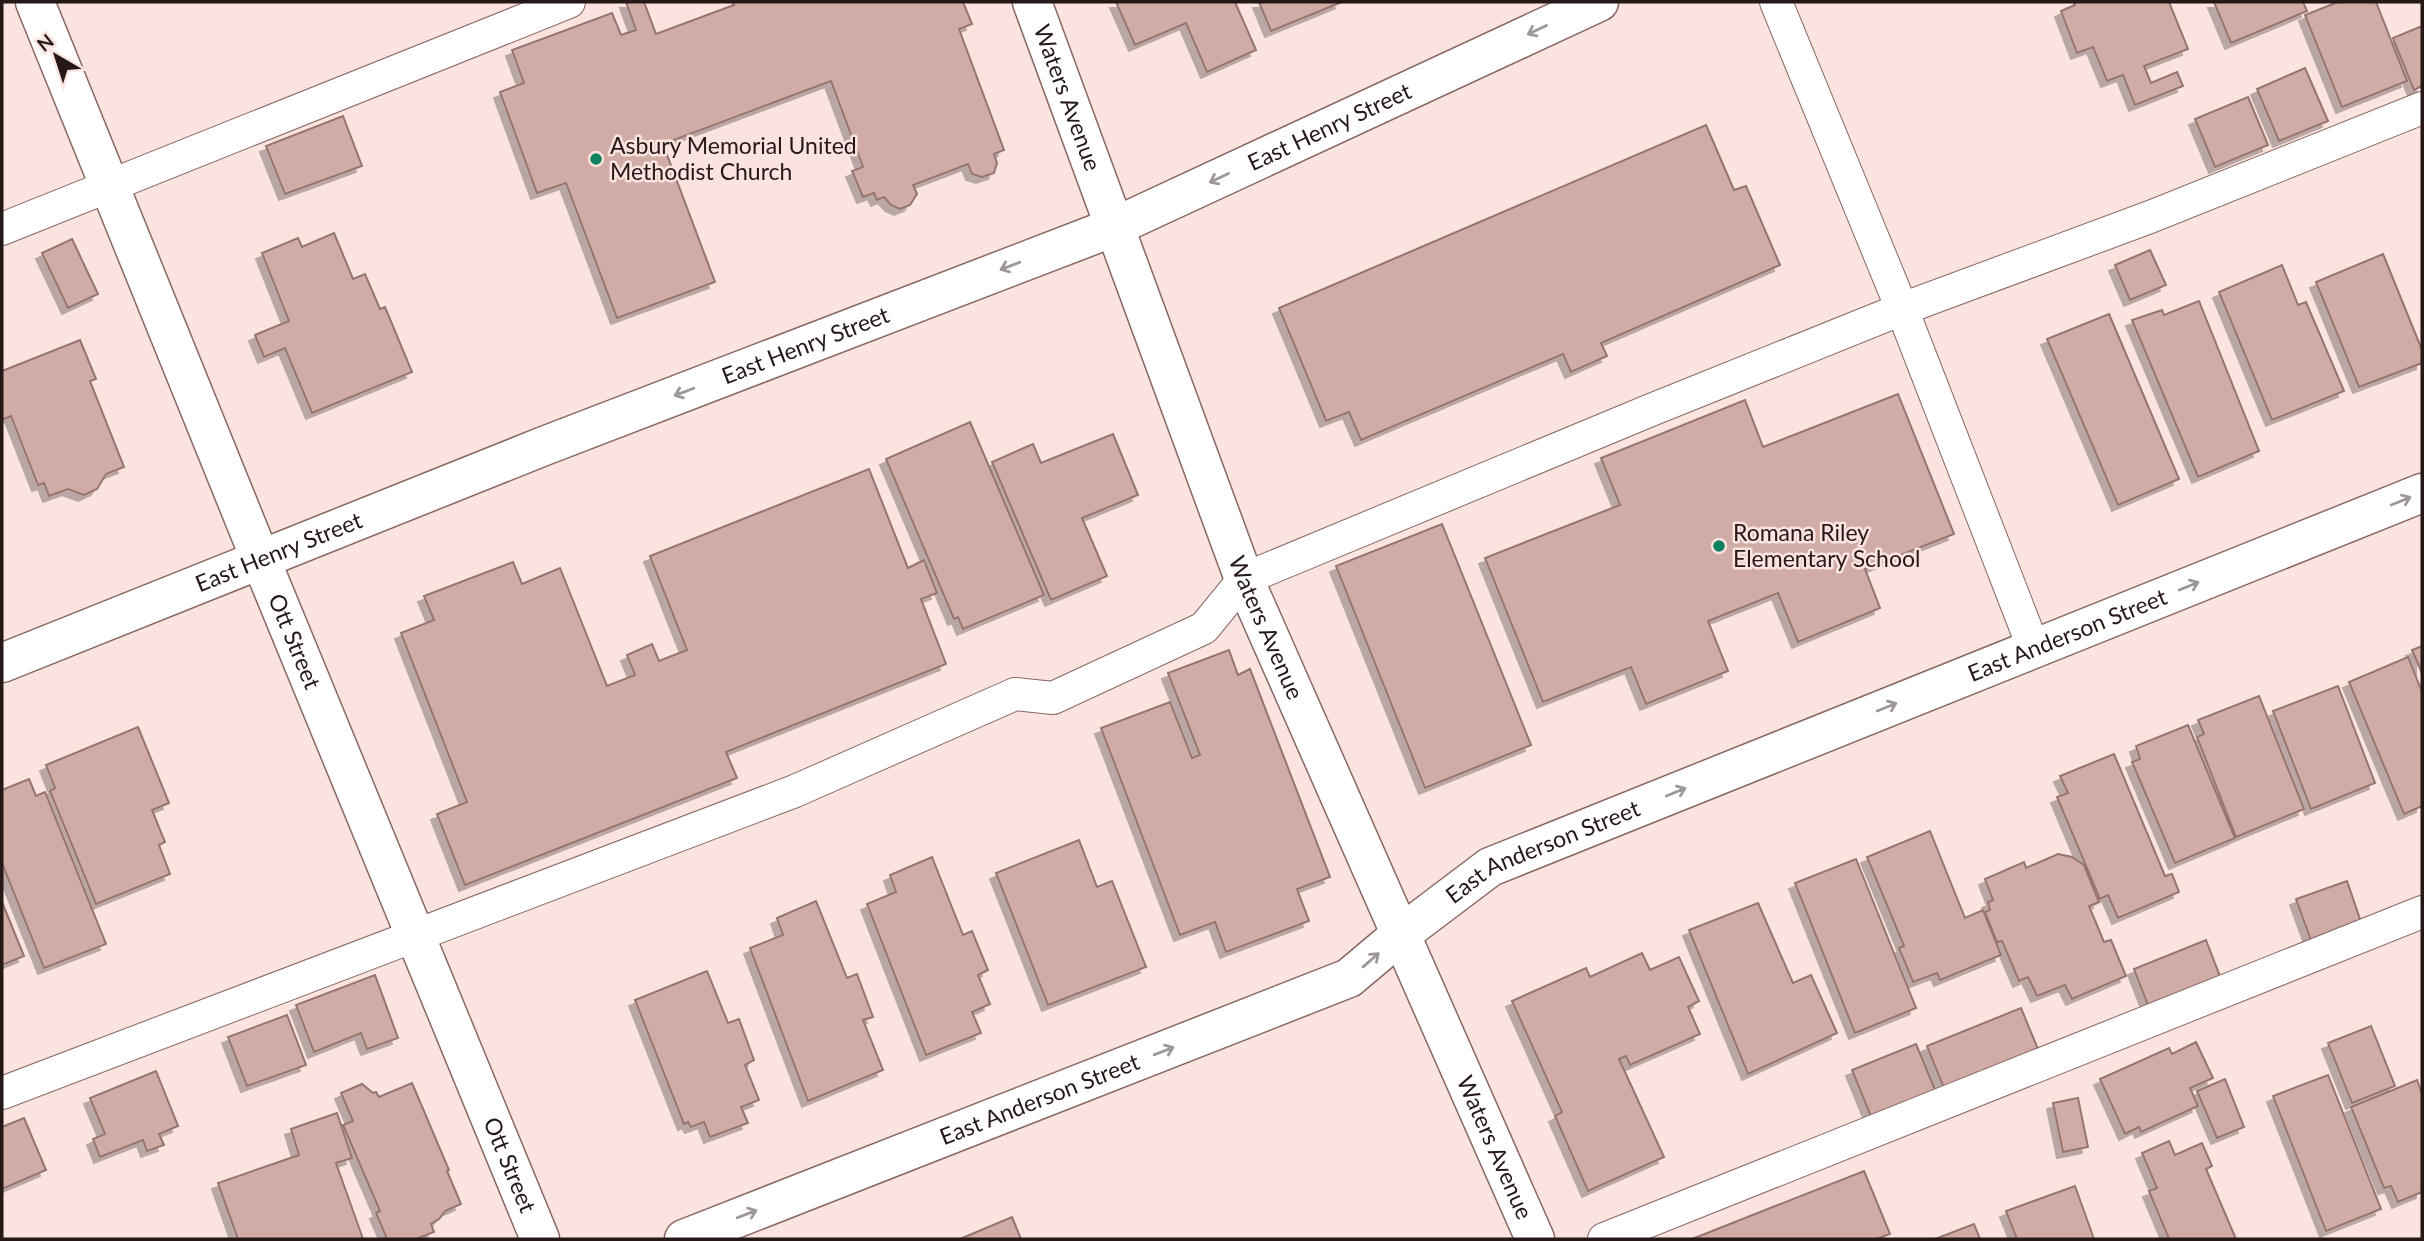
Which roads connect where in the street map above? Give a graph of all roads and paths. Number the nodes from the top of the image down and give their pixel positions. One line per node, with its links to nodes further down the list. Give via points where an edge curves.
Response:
1 (35, 2): 7 (main road, Ott Street)
2 (569, 2): 7 (lane)
3 (1032, 2): 8 (main road, Waters Avenue)
4 (1599, 2): 8 (main road, East Henry Street, one-way to 8)
5 (1776, 2): 10 (lane)
6 (2422, 108): 10 (lane, via 2150,217)
7 (111, 187): 9 (lane); 12 (main road, Ott Street)
8 (1114, 227): 12 (main road, East Henry Street, one-way to 12); 13 (main road, Waters Avenue)
9 (2, 229)
10 (1902, 309): 13 (lane); 14 (lane)
11 (2422, 493): 14 (main road, East Anderson Street, one-way to 11)
12 (260, 558): 15 (main road, East Henry Street); 17 (main road, Ott Street)
13 (1244, 579): 17 (lane, via 1204,628 1054,698 1016,694 794,791); 18 (main road, Waters Avenue)
14 (2034, 649): 18 (main road, East Anderson Street, one-way to 14, via 1490,867)
15 (2, 663)
16 (2422, 912): 23 (lane)
17 (415, 934): 19 (lane); 20 (main road, Ott Street)
18 (1400, 935): 21 (main road, East Anderson Street, one-way to 18, via 1349,978); 22 (main road, Waters Avenue)
19 (2, 1093)
20 (540, 1239)
21 (684, 1239)
22 (1535, 1239)
23 (1604, 1239)

